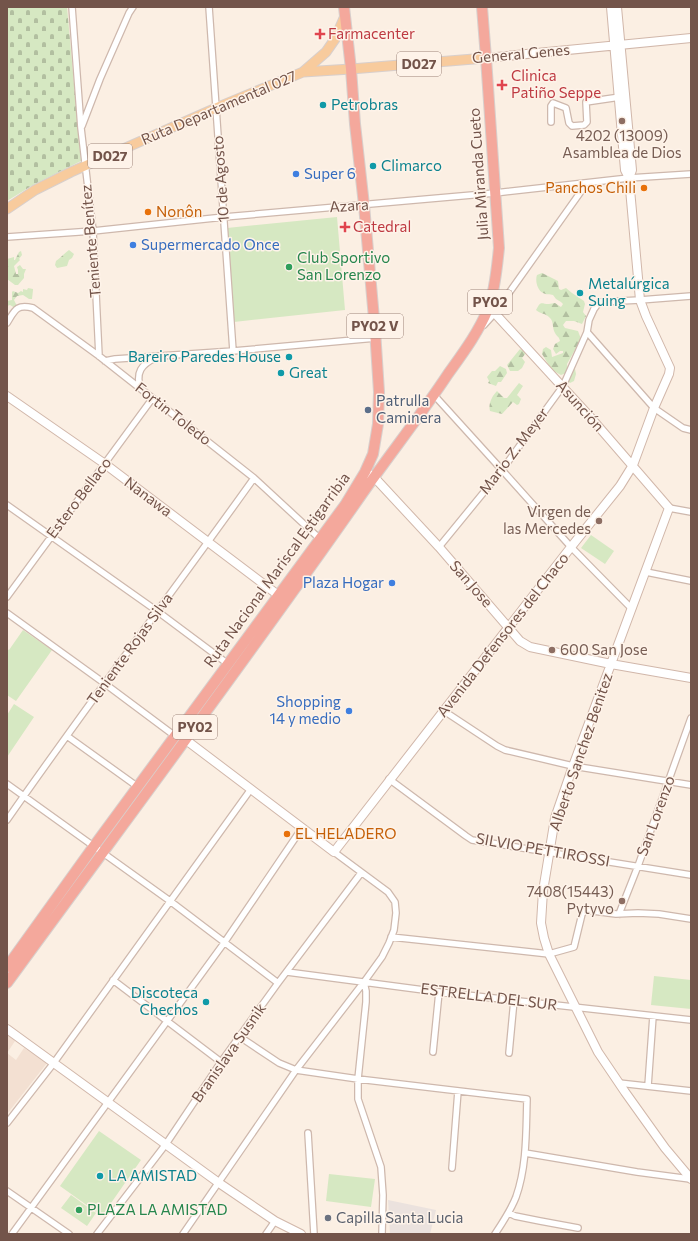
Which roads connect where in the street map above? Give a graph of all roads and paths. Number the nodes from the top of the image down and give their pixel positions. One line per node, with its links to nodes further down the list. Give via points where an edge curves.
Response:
1 (72, 7): 16 (street, Teniente Benítez)
2 (133, 7): 16 (street)
3 (209, 7): 14 (street, 10 de Agosto)
4 (482, 7): 10 (highway, Julia Miranda Cueto / PY02)
5 (611, 7): 9 (street, Avenida Defensores del Chaco)
6 (617, 7): 9 (street, Avenida Defensores del Chaco)
7 (345, 11): 11 (highway, Ruta Nacional Mariscal Estigarribia / PY02 V); 12 (main road, via 335,38 326,52)
8 (691, 38): 9 (street, General Genes)
9 (618, 45): 10 (street, General Genes); 13 (street, Avenida Defensores del Chaco); 19 (street, Avenida Defensores del Chaco, via 632,170)
10 (486, 58): 11 (main road, General Genes / D027); 21 (highway, Julia Miranda Cueto / PY02)
11 (351, 70): 12 (main road, Ruta Departamental 027 / D027); 22 (highway, Ruta Nacional Mariscal Estigarribia / PY02 V)
12 (303, 72): 14 (main road, Ruta Departamental 027 / D027)
13 (620, 97): 15 (street, via 586,102 587,122 584,125 572,126 569,123 568,110 553,103); 19 (street, Avenida Defensores del Chaco, via 626,170)
14 (216, 108): 17 (main road, Ruta Departamental 027 / D027); 24 (street, 10 de Agosto)
15 (550, 122)
16 (81, 128): 17 (street, Teniente Benítez)
17 (85, 167): 23 (main road, Ruta Departamental 027 / D027, via 35,190); 25 (street, Teniente Benítez)
18 (691, 174): 19 (street, Azara)
19 (629, 178): 20 (street, Azara); 28 (street, Avenida Defensores del Chaco)
20 (587, 183): 21 (street, Azara); 29 (street, Julia Miranda Cueto)
21 (495, 193): 22 (street, Azara); 29 (highway, Julia Miranda Cueto / PY02, via 498,255)
22 (364, 205): 24 (street, Azara); 32 (highway, Ruta Nacional Mariscal Estigarribia / PY02 V)
23 (7, 209)
24 (224, 217): 25 (street, Azara); 33 (street, 10 de Agosto)
25 (93, 231): 26 (street, Azara); 34 (street, Teniente Benítez)
26 (7, 237)
27 (691, 296): 28 (street, Mario Z. Meyer)
28 (640, 300): 31 (street, Mario Z. Meyer, via 600,302 589,320); 42 (street, Avenida Defensores del Chaco, via 670,368)
29 (492, 310): 37 (street, Asunción); 39 (highway, Julia Miranda Cueto / PY02)
30 (7, 323): 34 (street, Fortin Toledo, via 16,309 24,305 33,308)
31 (587, 332): 37 (street, Mario Z. Meyer); 42 (street)
32 (376, 338): 33 (street); 44 (highway, Ruta Nacional Mariscal Estigarribia / PY02 V, via 379,392)
33 (234, 351): 35 (street)
34 (99, 356): 36 (street, Fortin Toledo)
35 (157, 357): 36 (street); 38 (street, via 144,364 138,374)
36 (105, 361): 38 (street, Fortin Toledo)
37 (562, 386): 47 (street, Asunción); 48 (street, Mario Z. Meyer)
38 (140, 388): 41 (street, Fortin Toledo)
39 (434, 395): 45 (highway, Julia Miranda Cueto / PY02); 48 (street)
40 (7, 396): 46 (street, Nanawa)
41 (152, 399): 46 (street, Estero Bellaco); 51 (street, Fortin Toledo)
42 (654, 408): 43 (street, via 683,428); 47 (street, Avenida Defensores del Chaco)
43 (691, 430)
44 (374, 447): 45 (highway); 49 (highway, Ruta Nacional Mariscal Estigarribia / PY02)
45 (392, 452): 50 (highway, Julia Miranda Cueto / PY02)
46 (105, 464): 55 (street, Estero Bellaco); 57 (street, Nanawa)
47 (633, 465): 53 (street, Asunción); 59 (street, Avenida Defensores del Chaco, via 620,486)
48 (502, 470): 58 (street, Mario Z. Meyer); 59 (street)
49 (365, 472): 50 (street, San Jose); 56 (highway, Ruta Nacional Mariscal Estigarribia / PY02)
50 (374, 477): 58 (street, San Jose); 63 (highway, Ruta Nacional Mariscal Estigarribia / PY02)
51 (254, 478): 56 (street, Fortin Toledo); 57 (street, Teniente Rojas Silva)
52 (7, 505): 55 (street)
53 (669, 508): 54 (street); 60 (street, Alberto Sanchez Benitez)
54 (691, 512)
55 (51, 536): 62 (street, Estero Bellaco); 65 (street)
56 (320, 539): 63 (highway, Ruta Nacional Mariscal Estigarribia / PY02)
57 (208, 542): 63 (street, Nanawa); 65 (street, Teniente Rojas Silva)
58 (439, 547): 67 (street, San Jose)
59 (571, 548): 64 (street); 67 (street, Avenida Defensores del Chaco)
60 (646, 572): 61 (street); 64 (street, Alberto Sanchez Benitez)
61 (691, 581)
62 (7, 597)
63 (282, 598): 68 (highway, Ruta Nacional Mariscal Estigarribia / PY02); 76 (highway, Ruta Nacional Mariscal Estigarribia / PY02)
64 (632, 609): 69 (street, Alberto Sanchez Benitez)
65 (157, 611): 68 (street); 71 (street, Teniente Rojas Silva)
66 (7, 613): 71 (street)
67 (508, 628): 69 (street, San Jose, via 530,647); 72 (street, Avenida Defensores del Chaco)
68 (228, 664): 75 (highway, Ruta Nacional Mariscal Estigarribia / PY02)
69 (611, 664): 70 (street, San Jose); 77 (street, Alberto Sanchez Benitez)
70 (691, 678)
71 (104, 683): 74 (street, Teniente Rojas Silva); 75 (street)
72 (444, 712): 77 (street, via 505,750); 78 (street, Avenida Defensores del Chaco)
73 (691, 718): 79 (street, San Lorenzo)
74 (67, 736): 82 (street); 84 (street, Teniente Rojas Silva)
75 (175, 736): 82 (highway, Ruta Nacional Mariscal Estigarribia / PY02)
76 (186, 740): 83 (street); 88 (highway, Ruta Nacional Mariscal Estigarribia / PY02)
77 (573, 766): 79 (street); 90 (street, Alberto Sanchez Benitez, via 556,818)
78 (389, 779): 89 (street, Avenida Defensores del Chaco); 90 (street, SILVIO PETTIROSSI, via 472,840)
79 (669, 782): 81 (street); 91 (street, San Lorenzo)
80 (7, 784): 84 (street)
81 (691, 785)
82 (138, 787): 87 (highway, Ruta Nacional Mariscal Estigarribia / PY02)
83 (251, 789): 86 (street); 94 (street)
84 (24, 796): 85 (street, Teniente Rojas Silva); 87 (street)
85 (7, 820)
86 (302, 828): 89 (street); 98 (street)
87 (94, 847): 88 (street); 100 (highway, Ruta Nacional Mariscal Estigarribia / PY02)
88 (103, 852): 94 (street); 104 (highway, Ruta Nacional Mariscal Estigarribia / PY02)
89 (334, 852): 92 (street)
90 (549, 853): 91 (street, SILVIO PETTIROSSI); 99 (street, Alberto Sanchez Benitez, via 541,924)
91 (638, 866): 93 (street, SILVIO PETTIROSSI); 95 (street, San Lorenzo)
92 (361, 873): 97 (street, via 388,892 395,902 396,913); 101 (street, Branislava Susnik)
93 (691, 875)
94 (170, 901): 98 (street); 102 (street)
95 (619, 914): 96 (street, via 659,914); 99 (street, via 585,910 574,946)
96 (691, 919)
97 (391, 937): 99 (street); 103 (street, via 382,957)
98 (224, 943): 105 (street); 110 (street)
99 (549, 954): 108 (street, Alberto Sanchez Benitez)
100 (7, 967)
101 (287, 972): 103 (street, ESTRELLA DEL SUR); 105 (street, Branislava Susnik)
102 (113, 980): 110 (street); 117 (street)
103 (364, 982): 106 (street, ESTRELLA DEL SUR); 118 (street); 119 (street, via 366,1002)
104 (7, 983)
105 (278, 983): 113 (street, Branislava Susnik)
106 (439, 992): 107 (street, ESTRELLA DEL SUR); 114 (street)
107 (514, 1000): 108 (street, ESTRELLA DEL SUR); 115 (street)
108 (575, 1007): 109 (street, ESTRELLA DEL SUR); 120 (street, Alberto Sanchez Benitez, via 598,1052)
109 (653, 1016): 111 (street, ESTRELLA DEL SUR); 121 (street)
110 (168, 1020): 116 (street); 124 (street)
111 (691, 1020)
112 (7, 1029): 117 (street)
113 (240, 1038): 116 (street, Branislava Susnik); 118 (street, via 279,1063)
114 (433, 1052)
115 (508, 1053)
116 (221, 1062): 127 (street, Branislava Susnik)
117 (53, 1064): 124 (street); 125 (street)
118 (296, 1070): 119 (street); 131 (street)
119 (358, 1079): 123 (street); 144 (street, via 358,1099 381,1167)
120 (619, 1084): 121 (street); 130 (street, Alberto Sanchez Benitez)
121 (648, 1086): 122 (street)
122 (691, 1090)
123 (458, 1091): 128 (street, via 527,1099); 129 (street)
124 (108, 1103): 127 (street); 133 (street)
125 (7, 1123)
126 (308, 1133): 143 (street)
127 (166, 1144): 131 (street); 139 (street, Branislava Susnik)
128 (525, 1153): 130 (street); 134 (street, via 521,1180)
129 (452, 1168)
130 (691, 1179)
131 (219, 1183): 135 (street); 140 (street)
132 (7, 1191): 133 (street)
133 (31, 1208): 137 (street); 138 (street)
134 (509, 1213): 136 (street); 145 (street)
135 (274, 1221): 141 (street); 142 (street)
136 (578, 1228)
137 (12, 1234)
138 (69, 1234)
139 (97, 1234)
140 (183, 1234)
141 (266, 1234)
142 (302, 1234)
143 (314, 1234)
144 (382, 1234)
145 (495, 1234)

